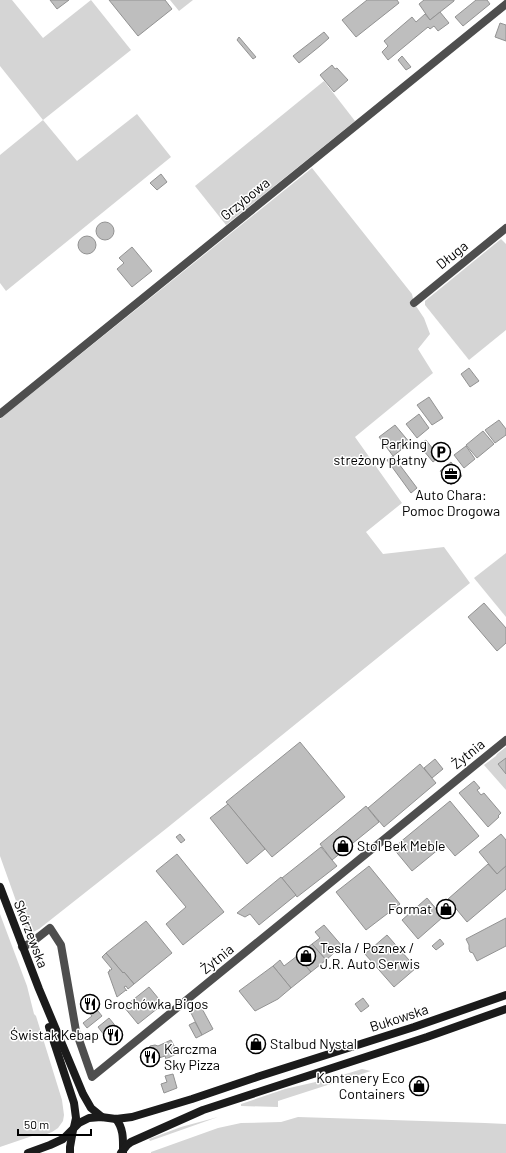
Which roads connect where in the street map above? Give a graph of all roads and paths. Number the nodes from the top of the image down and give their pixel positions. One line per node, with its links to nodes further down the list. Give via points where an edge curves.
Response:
1 (506, 4): 4 (street, Grzybowa)
2 (506, 228): 3 (street, Długa)
3 (414, 303)
4 (0, 414)
5 (506, 740): 7 (street, Żytnia, via 92,1077 76,1031 59,940 50,928)
6 (0, 887): 7 (main road, Skórzewska)
7 (22, 947): 8 (main road, Skórzewska)
8 (38, 990): 11 (main road, Skórzewska, via 85,1098 91,1108); 13 (main road, Skórzewska, via 74,1103)
9 (506, 995): 12 (main road, Bukowska, via 192,1099 132,1117)
10 (506, 1009): 14 (main road, Bukowska, via 203,1110 134,1140 126,1145)
11 (104, 1117): 12 (main road, Bukowska); 13 (main road, via 88,1118)
12 (116, 1119): 14 (main road, via 122,1130)
13 (74, 1128): 15 (main road, via 63,1139); 16 (main road, Skórzewska)
14 (122, 1152)
15 (28, 1153)
16 (70, 1153)

